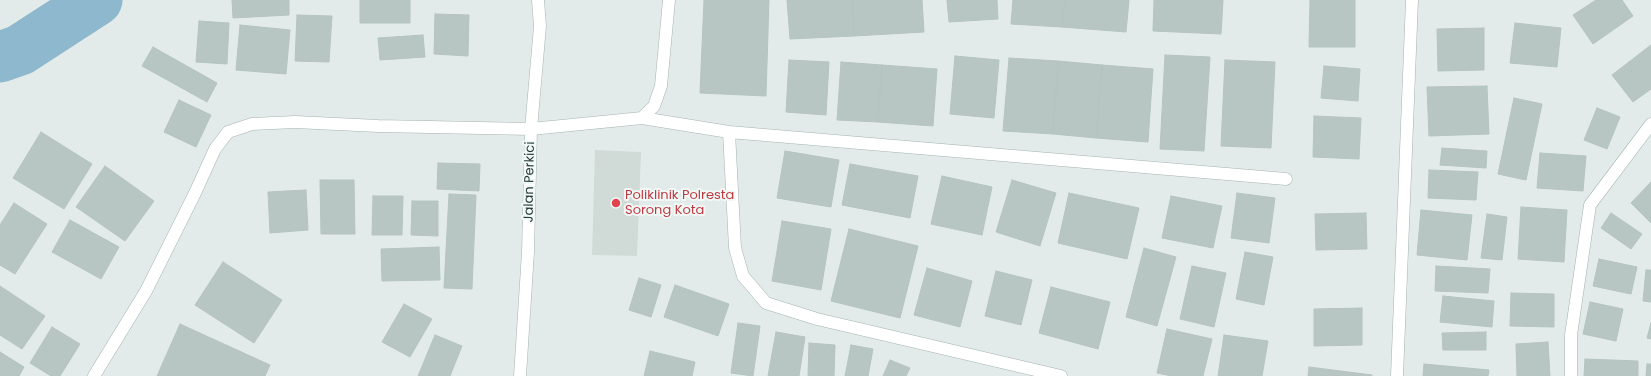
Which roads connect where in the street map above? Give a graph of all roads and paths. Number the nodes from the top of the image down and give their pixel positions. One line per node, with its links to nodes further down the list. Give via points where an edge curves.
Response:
1 (538, 0): 6 (street, via 540,26)
2 (668, 0): 4 (street, via 661,86 654,106)
3 (1412, 0): 12 (street)
4 (642, 118): 6 (street, Jalan Perkici); 7 (street, Jalan Perkici)
5 (1651, 124): 13 (street, via 1590,205 1571,335)
6 (531, 128): 9 (street, via 295,122 252,124 228,132 215,149 146,291); 10 (street, Jalan Perkici, via 528,252)
7 (729, 132): 8 (street, Jalan Perkici); 11 (street, via 734,248 743,276 766,303 817,319)
8 (1286, 179)
9 (94, 376)
10 (520, 376)
11 (1061, 376)
12 (1397, 376)
13 (1571, 376)

